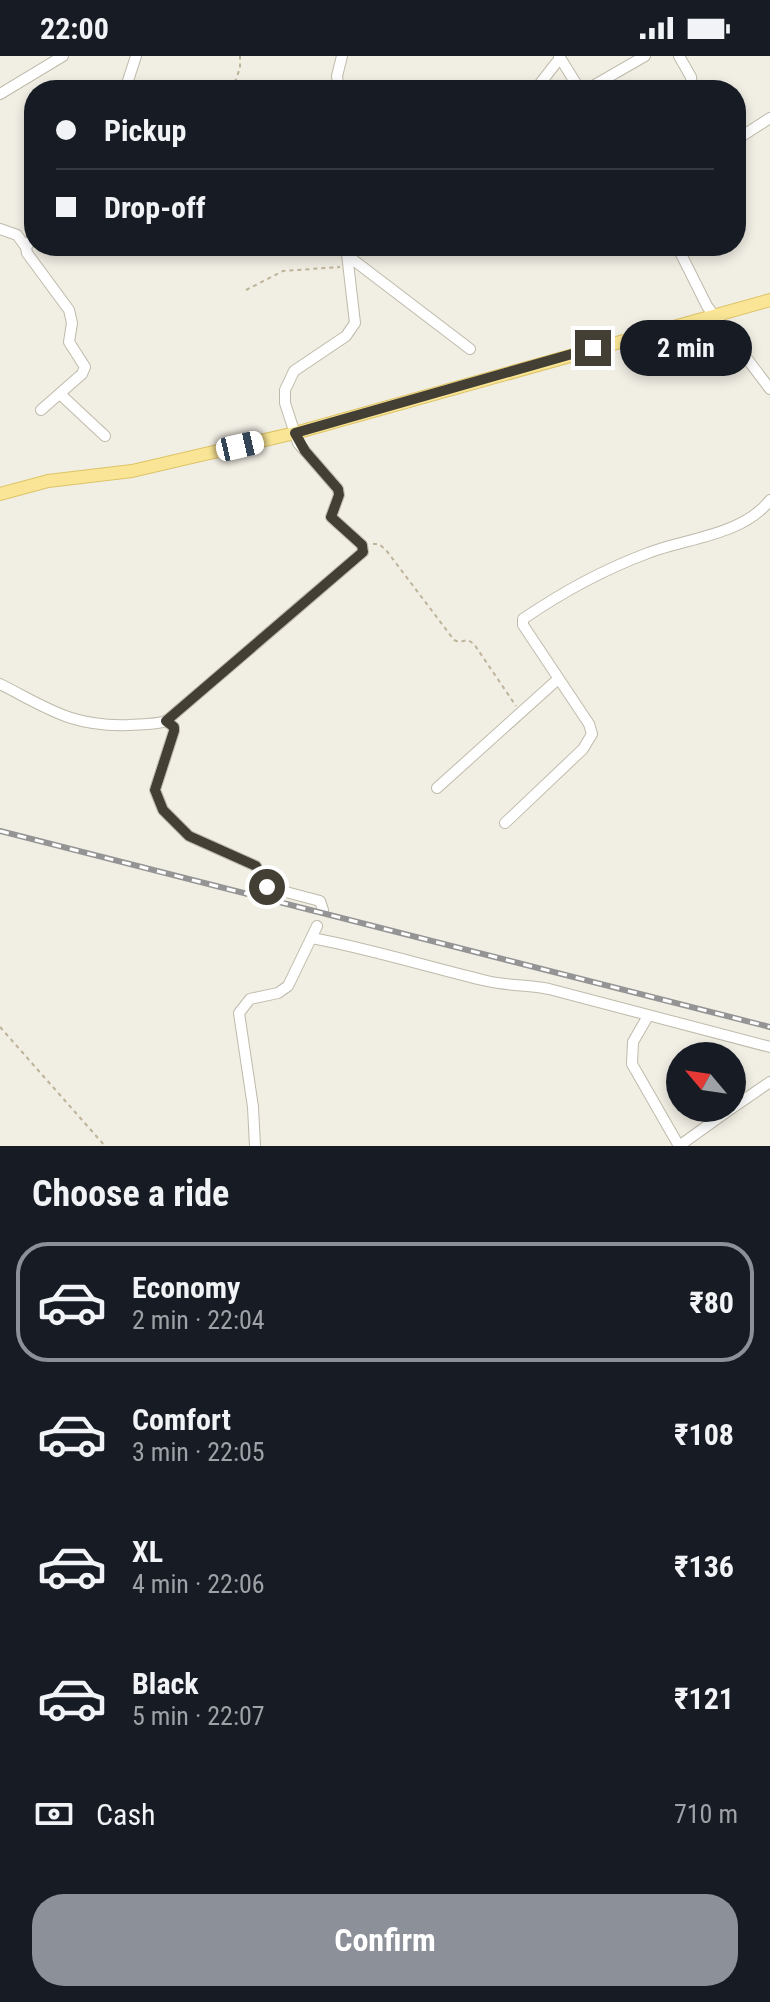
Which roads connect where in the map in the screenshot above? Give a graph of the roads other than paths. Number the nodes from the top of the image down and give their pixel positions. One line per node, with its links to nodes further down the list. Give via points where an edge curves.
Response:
1 (63, 56): 13 (street)
2 (136, 56): 7 (street)
3 (342, 56): 8 (street)
4 (645, 56): 11 (street)
5 (679, 56): 12 (street)
6 (559, 57): 9 (street); 10 (street)
7 (128, 80)
8 (338, 80)
9 (542, 80)
10 (576, 80)
11 (601, 80)
12 (691, 80)
13 (0, 94)
14 (770, 118): 15 (street)
15 (746, 134)
16 (0, 229): 17 (street, via 17,235)
17 (24, 244)
18 (29, 256): 26 (street, via 69,310 69,342 85,367)
19 (348, 256): 28 (street, via 355,323 346,336 302,363 288,381 285,403)
20 (355, 256): 24 (street)
21 (682, 256): 23 (street)
22 (770, 300): 23 (main road)
23 (713, 315): 25 (street); 28 (main road)
24 (470, 349)
25 (770, 389)
26 (60, 394): 27 (street); 29 (street)
27 (41, 410)
28 (295, 433): 30 (main road, via 132,471 48,481); 34 (street, via 338,489 331,517 364,547 360,556)
29 (105, 436)
30 (0, 494)
31 (770, 500): 32 (street, via 739,524 648,553 525,618 523,625)
32 (557, 680): 35 (street); 36 (street, via 589,724 591,739)
33 (0, 684): 34 (street, via 81,723)
34 (166, 721): 37 (street, via 174,731 155,790 163,810 189,836 256,866 267,887 320,901)
35 (437, 788)
36 (505, 823)
37 (323, 910)
38 (317, 926): 39 (street)
39 (312, 938): 40 (street); 46 (street, via 288,986 250,999 239,1013)
40 (648, 1016): 41 (street); 45 (street, via 633,1042 632,1064)
41 (770, 1047)
42 (770, 1082): 43 (street)
43 (746, 1098)
44 (713, 1122): 45 (street)
45 (682, 1145)
46 (255, 1146)

